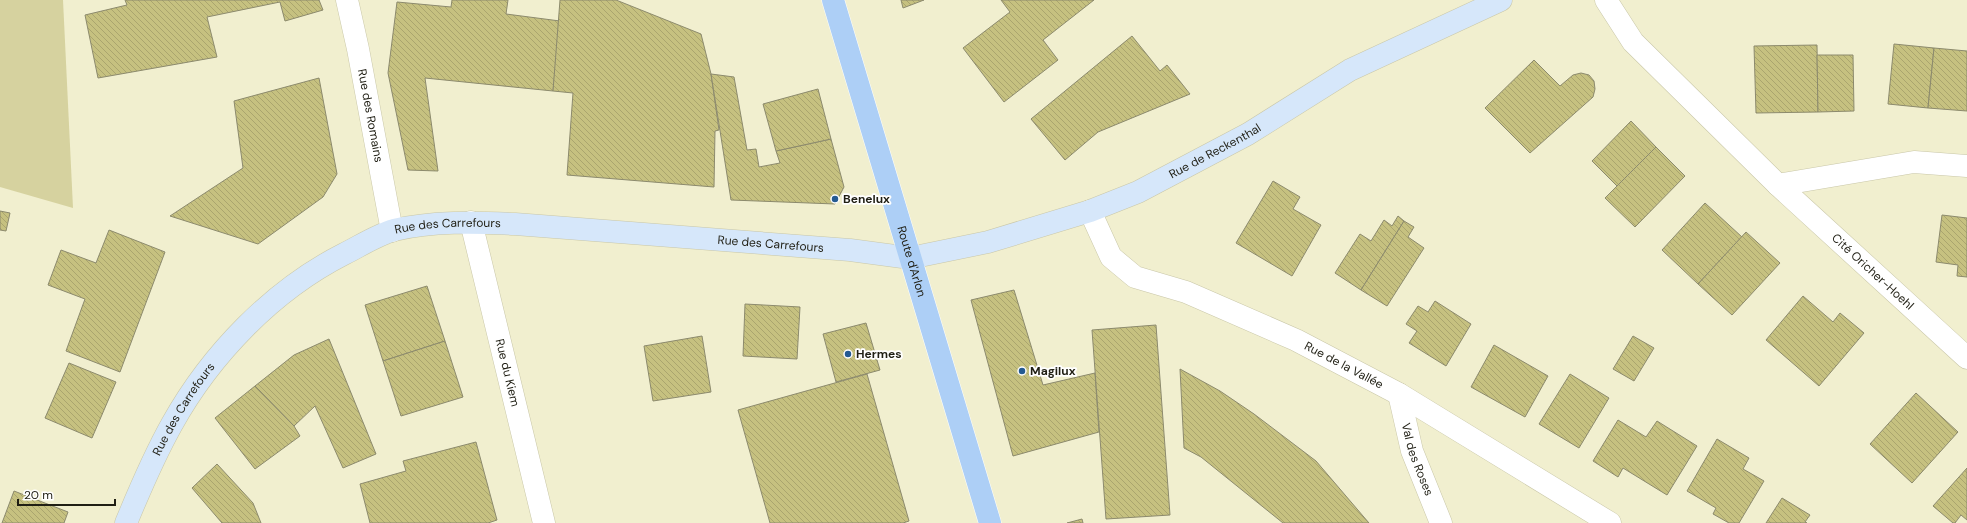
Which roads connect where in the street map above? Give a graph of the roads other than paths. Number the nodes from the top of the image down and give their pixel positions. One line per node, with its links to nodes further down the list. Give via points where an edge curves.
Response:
1 (346, 0): 9 (street, Rue des Romains, via 358,49)
2 (833, 0): 10 (main road, Route d'Arlon)
3 (1501, 0): 7 (main road, Rue de Reckenthal, via 1350,70 1234,141 1138,192)
4 (1606, 0): 6 (street, Cité Oricher-Hoehl, via 1633,42)
5 (1967, 166): 6 (street, via 1914,162)
6 (1778, 185): 11 (street, Cité Oricher-Hoehl)
7 (1090, 211): 10 (main road, Rue de Reckenthal, via 988,242); 12 (street, Rue de la Vallée, via 1111,257 1135,277 1186,292 1296,340)
8 (471, 222): 9 (main road, Rue des Carrefours, via 418,226); 10 (main road, Rue des Carrefours, via 850,250); 14 (street, Rue du Kiem)
9 (392, 231): 13 (main road, Rue des Carrefours, via 306,275 260,314 224,352 204,375 172,423 150,466)
10 (910, 258): 15 (main road, Route d'Arlon)
11 (1967, 358)
12 (1399, 394): 16 (street, Val des Roses, via 1412,451); 17 (street, Rue de la Vallée)
13 (126, 523)
14 (544, 523)
15 (990, 523)
16 (1441, 523)
17 (1610, 523)

